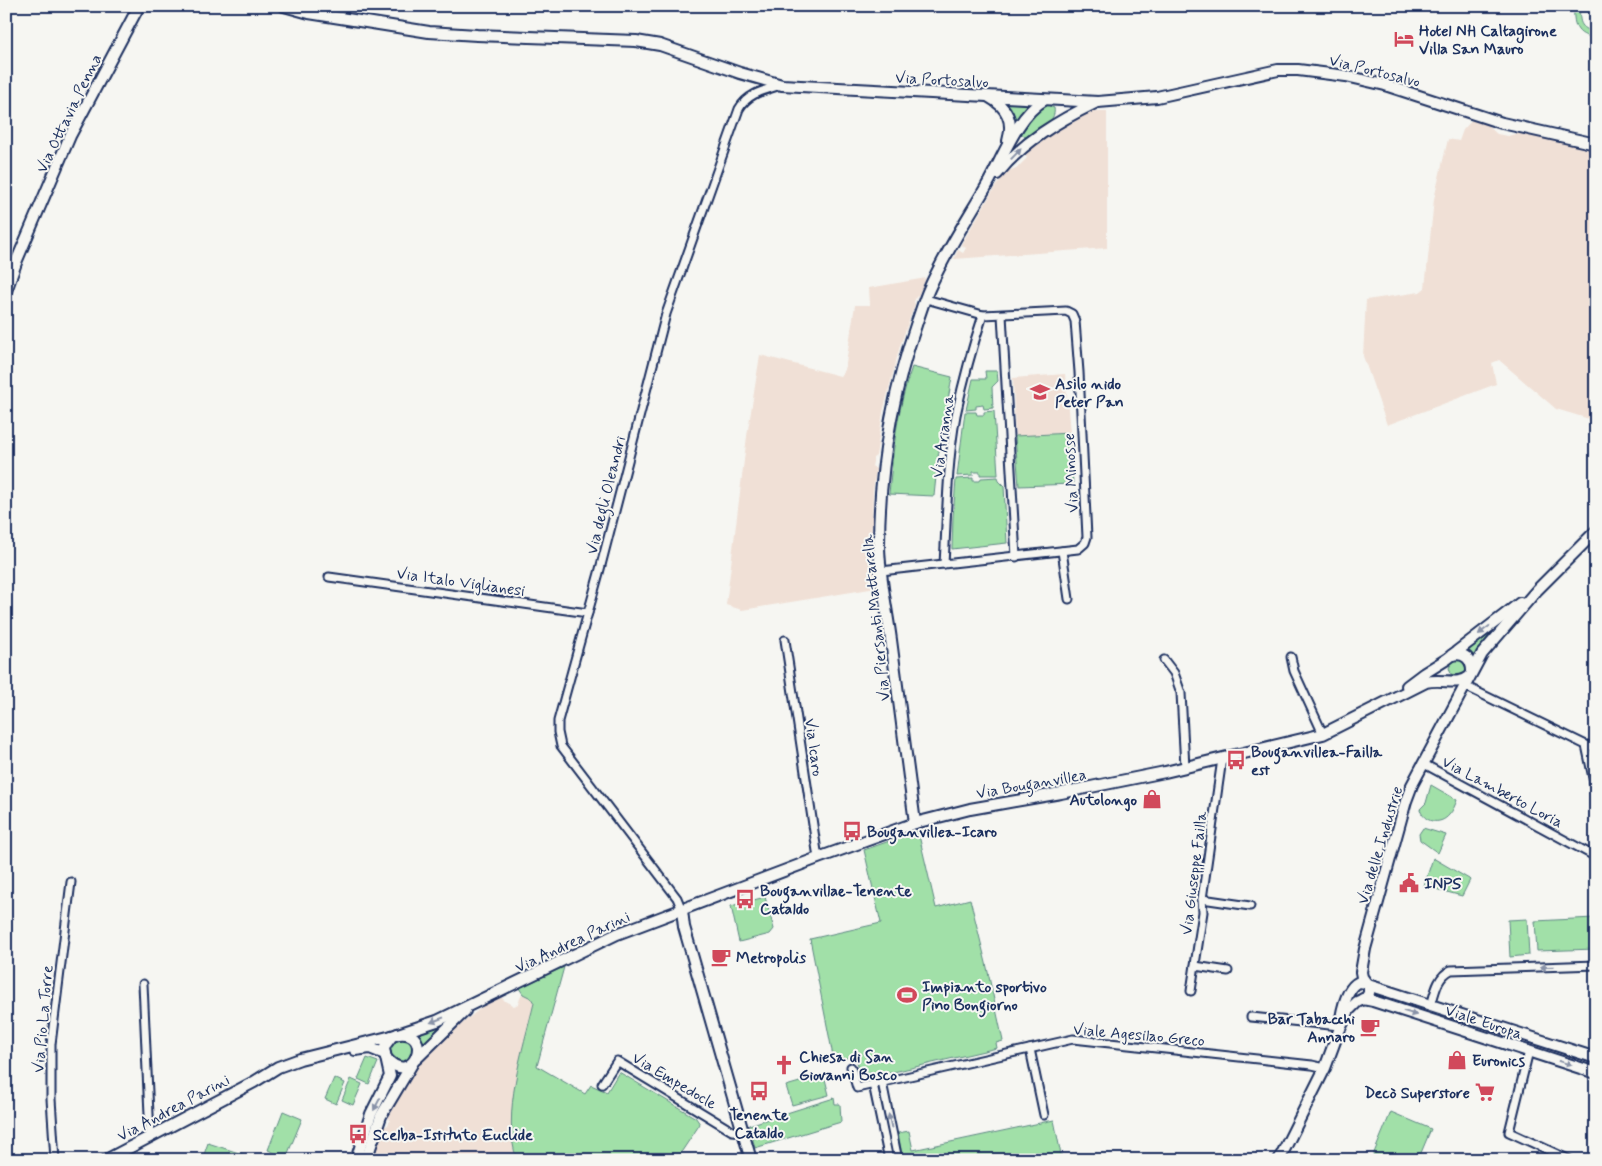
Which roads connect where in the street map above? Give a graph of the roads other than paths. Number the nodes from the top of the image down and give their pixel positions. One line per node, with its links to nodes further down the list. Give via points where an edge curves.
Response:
1 (139, 6): 11 (street, Via Ottavia Penna, via 70,136)
2 (284, 6): 3 (street, Via Portosalvo, via 309,14 429,32 636,41 660,45)
3 (782, 85): 4 (street, Via Portosalvo); 23 (street, Via degli Oleandri, via 754,94 739,109 666,314)
4 (988, 97): 5 (street, Via Portosalvo); 9 (street, via 1002,107 1011,122)
5 (1048, 100): 6 (street, Via Portosalvo); 7 (street, via 1058,108); 9 (street, via 1032,108)
6 (1098, 102): 7 (street); 8 (street, Via Portosalvo, via 1157,96 1278,70 1298,70 1385,85 1502,123)
7 (1052, 125): 10 (street, one-way to 7, via 1022,147)
8 (1596, 144)
9 (1006, 148): 10 (street)
10 (985, 189): 12 (street, Via Piersanti Mattarella, via 951,245)
11 (6, 291)
12 (926, 300): 13 (street, Via Minosse); 19 (street, Via Piersanti Mattarella, via 908,350 888,427 879,519)
13 (983, 315): 14 (street, Via Minosse); 18 (street, Via Arianna, via 956,417 949,468)
14 (1002, 315): 16 (street, Via Minosse, via 1066,311 1074,317 1087,537 1078,549); 17 (street)
15 (1596, 531): 21 (street)
16 (1062, 551): 17 (street, Via Minosse); 22 (street)
17 (1016, 557): 18 (street, Via Minosse)
18 (944, 564): 19 (street, Via Minosse)
19 (881, 571): 39 (street, Via Piersanti Mattarella)
20 (330, 577): 23 (street, Via Italo Viglianesi)
21 (1537, 590): 26 (street, one-way to 26); 28 (street, via 1488,646)
22 (1069, 599)
23 (588, 613): 45 (street, Via degli Oleandri, via 558,721 561,746 677,898)
24 (785, 640): 41 (street, Via Icaro)
25 (1291, 657): 32 (street, via 1294,672)
26 (1450, 657): 28 (street, via 1458,654 1467,657 1471,662); 29 (street, via 1444,669); 30 (street)
27 (1164, 660): 37 (street, via 1174,673 1181,693)
28 (1469, 678): 29 (street, via 1462,682); 31 (street); 33 (street)
29 (1449, 679): 30 (street, via 1426,682); 31 (street, via 1454,695)
30 (1390, 700): 32 (street, Via Bouganvillea)
31 (1443, 725): 36 (street, Via delle Industrie)
32 (1323, 734): 35 (street, Via Bouganvillea)
33 (1586, 745): 34 (street); 38 (street)
34 (1596, 747)
35 (1222, 759): 37 (street, Via Bouganvillea); 43 (street, Via Giuseppe Failla)
36 (1424, 764): 40 (street, Via Lamberto Loria); 46 (street, Via delle Industrie, via 1406,801)
37 (1185, 768): 39 (street, Via Bouganvillea, via 970,809)
38 (1596, 799)
39 (915, 823): 41 (street, Via Bouganvillea)
40 (1596, 857)
41 (818, 858): 45 (street, Via Bouganvillea)
42 (71, 882): 75 (street, Via Pio La Torre, via 51,1044)
43 (1202, 899): 44 (street); 48 (street, Via Giuseppe Failla, via 1203,912)
44 (1250, 906)
45 (682, 910): 55 (street, Via Andrea Parini, via 617,934); 73 (street, via 684,927)
46 (1365, 948): 51 (street, via 1361,972); 52 (street, via 1354,972)
47 (1596, 965): 56 (street, one-way to 56, via 1451,970 1439,981)
48 (1194, 966): 49 (street); 53 (street, Via Giuseppe Failla)
49 (1228, 971)
50 (143, 984): 74 (street)
51 (1367, 984): 52 (street, via 1359,982); 54 (street, via 1370,993); 56 (street, Viale Europa)
52 (1353, 986): 54 (street, via 1355,997); 58 (street)
53 (1191, 991)
54 (1363, 999): 58 (street, via 1349,1010); 61 (street, Viale Europa, one-way to 61)
55 (476, 1003): 59 (street, one-way to 59); 64 (street)
56 (1431, 1006): 63 (street, Viale Europa)
57 (1251, 1017): 58 (street)
58 (1338, 1030): 66 (street)
59 (395, 1035): 62 (street, via 386,1044); 64 (street, via 407,1034 415,1040 418,1050); 68 (street, via 300,1059 278,1067)
60 (1030, 1049): 66 (street, Viale Agesilao Greco, via 1073,1039); 69 (street, Viale Agesilao Greco); 72 (street)
61 (1529, 1051): 67 (street, Viale Europa, one-way to 67); 83 (street, via 1509,1132)
62 (386, 1057): 64 (street, via 401,1067); 68 (street, via 370,1048 363,1048); 77 (street, one-way to 77, via 390,1076 371,1114)
63 (1596, 1058)
64 (414, 1061): 78 (street, via 380,1116)
65 (851, 1067): 71 (street, Viale Agesilao Greco, via 857,1088)
66 (1325, 1068): 82 (street)
67 (1596, 1073)
68 (254, 1082): 74 (street, Via Andrea Parini)
69 (882, 1082): 71 (street, Viale Agesilao Greco); 81 (street, one-way to 69)
70 (602, 1084): 73 (street, Via Empedocle, via 617,1061 732,1131)
71 (873, 1084): 80 (street)
72 (1044, 1115)
73 (743, 1132): 79 (street)
74 (150, 1136): 76 (street, Via Andrea Parini)
75 (55, 1160)
76 (106, 1160)
77 (356, 1160)
78 (366, 1160)
79 (751, 1160)
80 (889, 1160)
81 (898, 1160)
82 (1278, 1160)
83 (1570, 1160)

